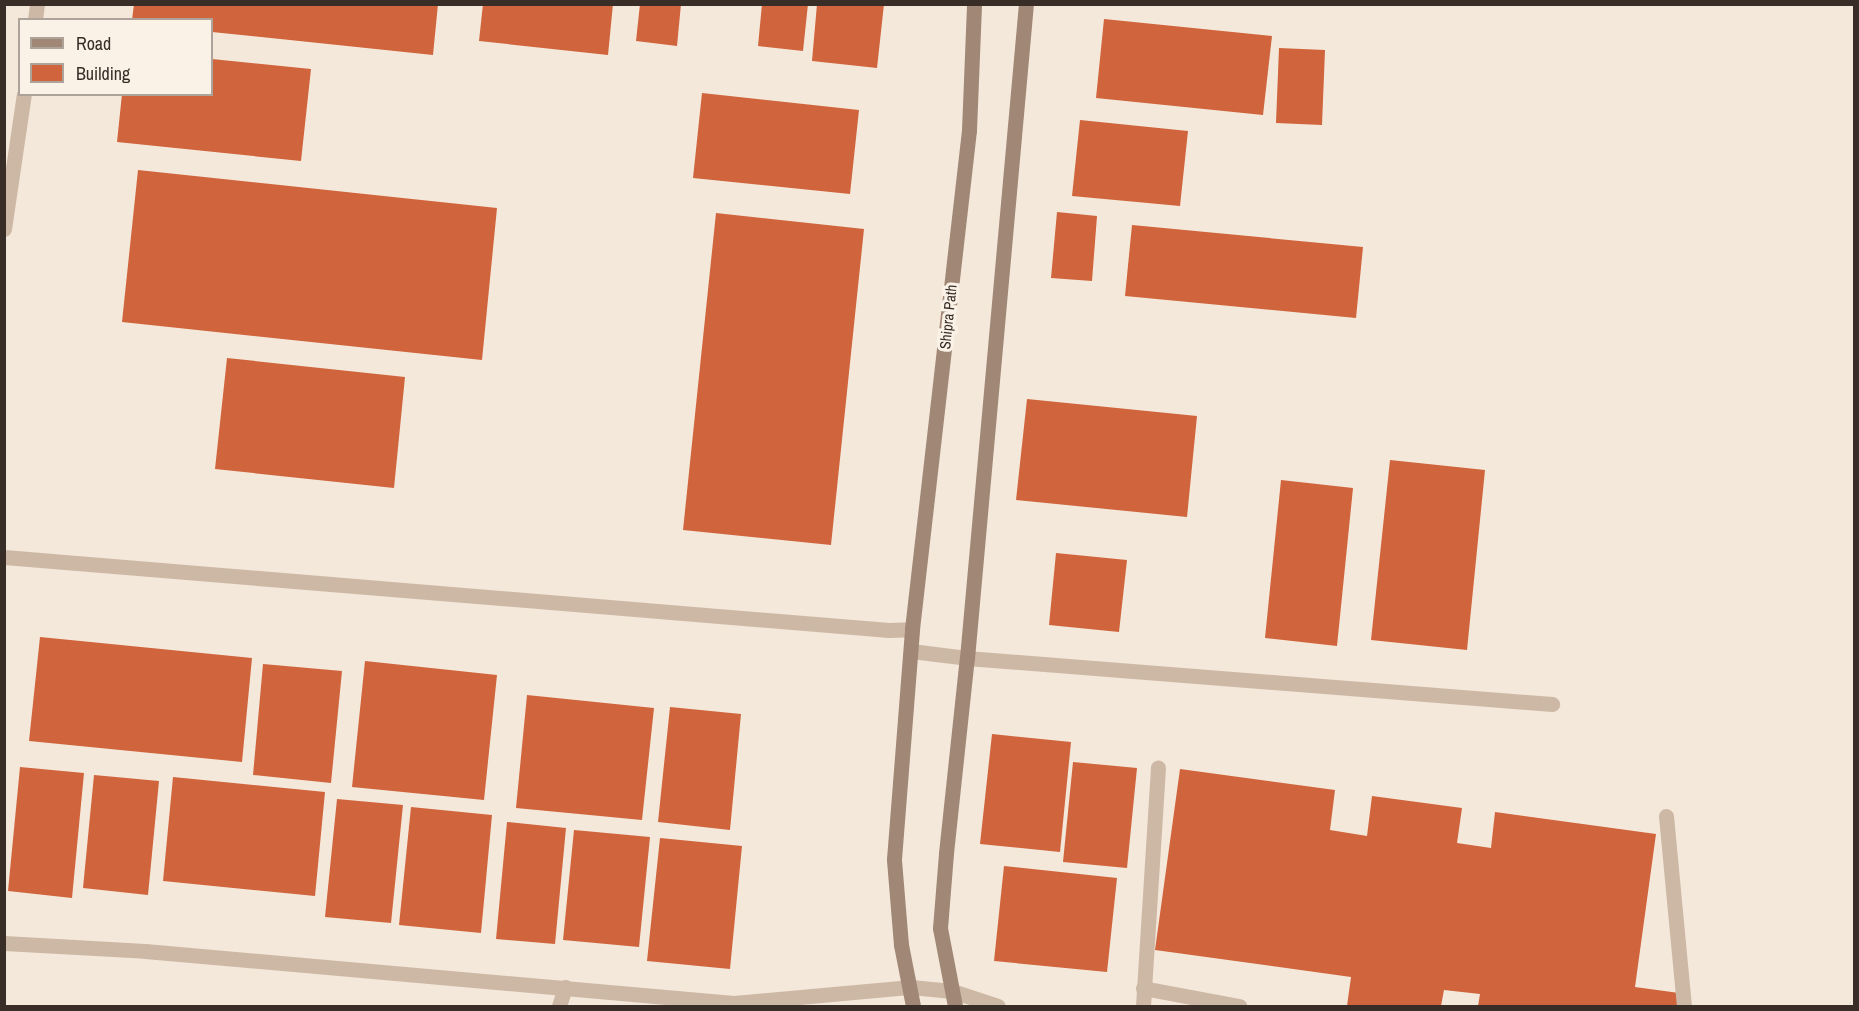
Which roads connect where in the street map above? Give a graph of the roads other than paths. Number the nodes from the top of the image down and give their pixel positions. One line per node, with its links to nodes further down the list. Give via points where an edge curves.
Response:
1 (974, 4): 6 (street, Shipra Path, via 969,130)
2 (1026, 4): 8 (street)
3 (24, 96): 4 (street)
4 (4, 229)
5 (4, 556): 6 (street)
6 (912, 629): 7 (street, Shipra Path)
7 (911, 651): 8 (street); 14 (street, Shipra Path, via 894,859 901,945)
8 (968, 658): 9 (street); 16 (street, via 940,928)
9 (1552, 704)
10 (1158, 766): 15 (street)
11 (1666, 816): 22 (street)
12 (4, 943): 13 (street, via 145,951)
13 (565, 987): 14 (street, via 734,1003); 17 (street)
14 (910, 987): 16 (street); 18 (street, Shipra Path)
15 (1143, 988): 20 (street); 21 (street)
16 (954, 999): 19 (street)
17 (559, 1006)
18 (913, 1006)
19 (998, 1006)
20 (1143, 1006)
21 (1239, 1006)
22 (1684, 1006)

